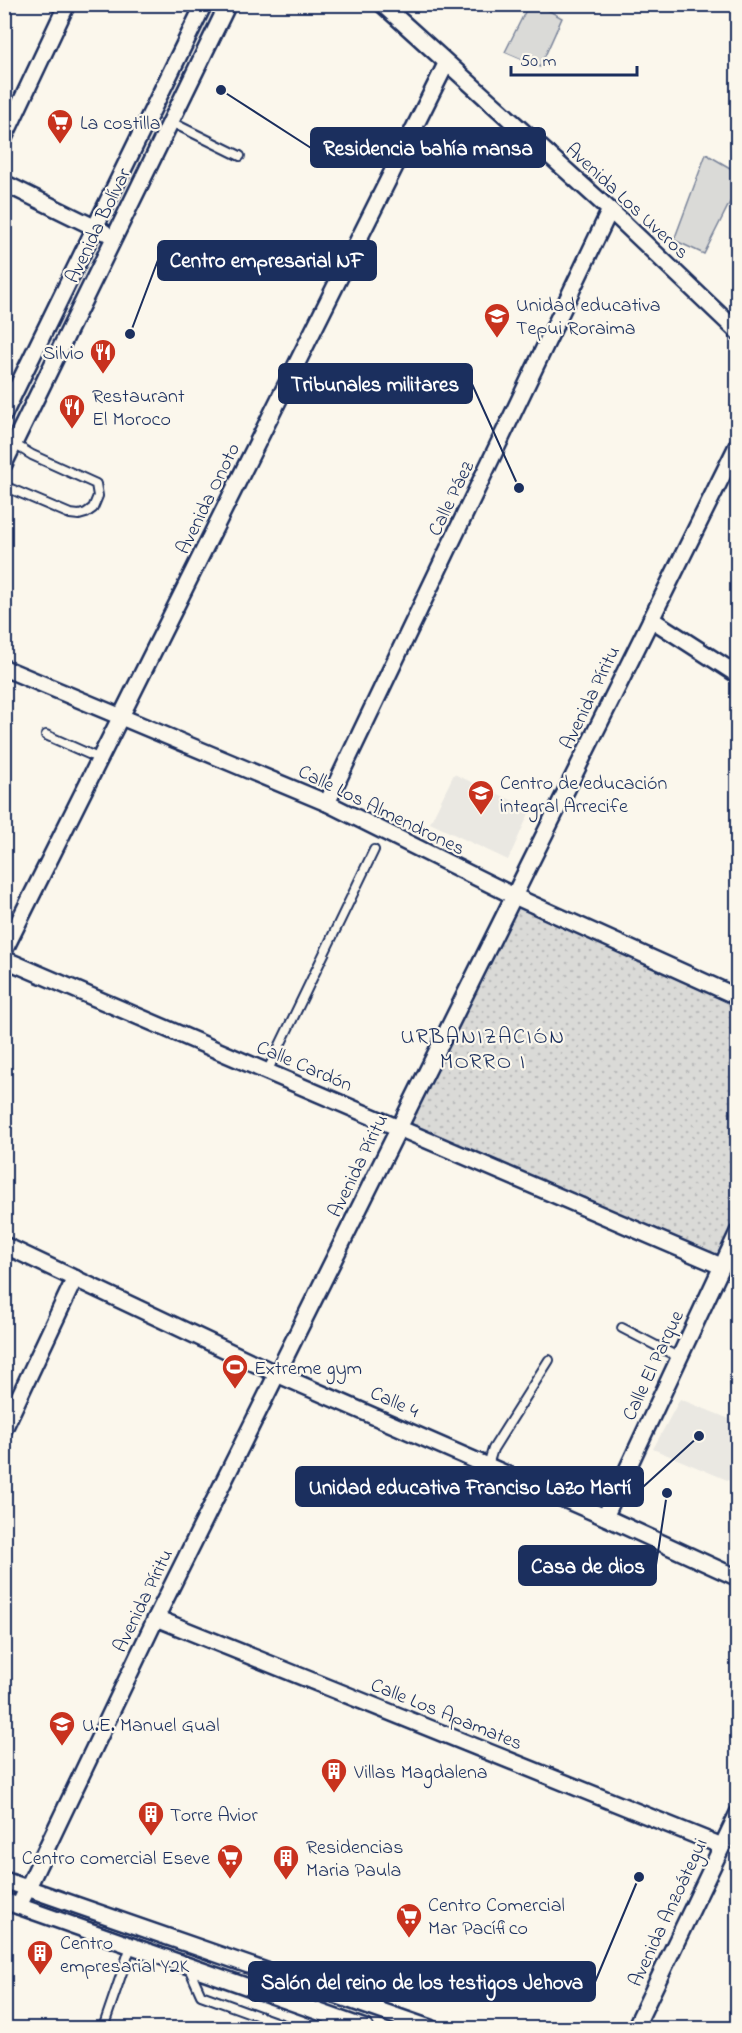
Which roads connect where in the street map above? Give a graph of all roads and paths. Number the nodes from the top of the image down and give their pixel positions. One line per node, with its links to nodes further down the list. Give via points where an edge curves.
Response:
1 (67, 4): 7 (street)
2 (204, 4): 11 (street, Avenida Bolívar)
3 (228, 4): 6 (street, Avenida Bolívar)
4 (382, 4): 5 (street, Avenida Los Uveros)
5 (446, 64): 10 (street, Avenida Los Uveros); 23 (street, Avenida Onoto)
6 (171, 122): 8 (lane); 12 (street, Avenida Bolívar)
7 (4, 138)
8 (240, 156)
9 (4, 183): 11 (street)
10 (610, 210): 13 (street, Avenida Los Uveros); 26 (street, Calle Páez)
11 (95, 228): 12 (street); 14 (street, Avenida Bolívar)
12 (115, 236): 16 (street, Avenida Bolívar)
13 (738, 332)
14 (10, 387): 15 (street, Avenida Bolívar)
15 (4, 414)
16 (14, 444): 18 (street, Avenida Bolívar); 19 (lane, via 96,484 99,496 86,513 70,514)
17 (738, 444): 20 (street, Avenida Píritu)
18 (4, 464)
19 (4, 486)
20 (651, 619): 22 (street); 28 (street, Avenida Píritu)
21 (4, 668): 23 (street, Calle Los Almendrones)
22 (738, 675)
23 (121, 717): 25 (street, Avenida Onoto); 26 (street, Calle Los Almendrones)
24 (46, 735): 25 (lane)
25 (100, 759): 29 (street, Avenida Onoto)
26 (327, 803): 28 (street, Calle Los Almendrones)
27 (374, 850): 32 (lane)
28 (514, 896): 31 (street, Calle Los Almendrones); 33 (street, Avenida Píritu)
29 (4, 951)
30 (4, 959): 32 (street, Calle Cardón)
31 (738, 997)
32 (267, 1072): 33 (street, Calle Cardón)
33 (399, 1128): 36 (street, Calle Cardón); 41 (street, Avenida Píritu)
34 (738, 1232): 36 (street, Calle El Parque)
35 (4, 1245): 37 (street, Calle 4)
36 (721, 1266): 39 (street, Calle El Parque)
37 (75, 1278): 41 (street, Calle 4); 42 (street)
38 (622, 1328): 39 (lane)
39 (678, 1357): 44 (street, Calle El Parque)
40 (549, 1360): 43 (lane, via 493,1449)
41 (277, 1374): 43 (street, Calle 4); 46 (street, Avenida Píritu)
42 (4, 1429)
43 (489, 1466): 44 (street, Calle 4)
44 (605, 1517): 45 (street, Calle 4)
45 (738, 1578)
46 (156, 1618): 48 (street, Calle Los Apamates); 50 (street, Avenida Píritu)
47 (738, 1813): 48 (street, Avenida Anzoátegui)
48 (722, 1846): 59 (street, Avenida Anzoátegui)
49 (4, 1880): 50 (street)
50 (27, 1888): 51 (street, Avenida Píritu); 58 (street)
51 (12, 1903): 52 (street)
52 (131, 1946): 53 (street); 55 (lane)
53 (189, 1966): 54 (street); 56 (lane, via 201,1995)
54 (323, 2022): 57 (street)
55 (103, 2028)
56 (292, 2028)
57 (365, 2028)
58 (430, 2028)
59 (635, 2028)

